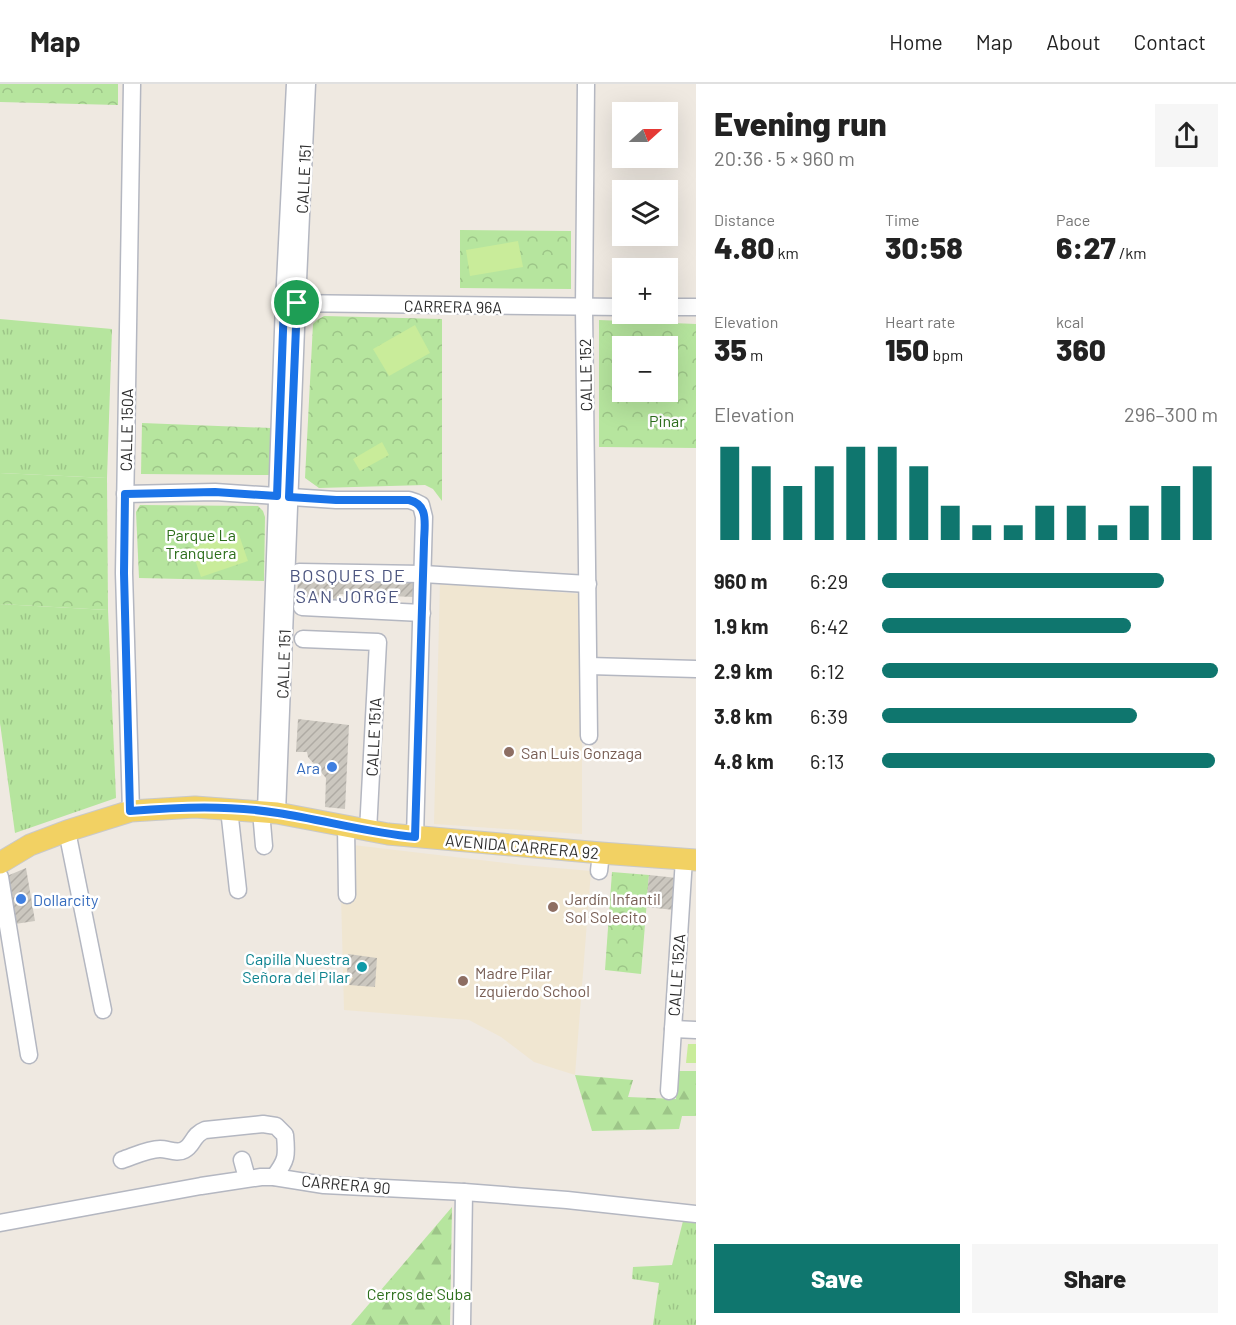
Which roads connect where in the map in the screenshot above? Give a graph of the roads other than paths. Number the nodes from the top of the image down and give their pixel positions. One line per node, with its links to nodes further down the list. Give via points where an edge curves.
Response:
1 (132, 84): 10 (street, CALLE 150A)
2 (295, 84): 5 (street, CALLE 151)
3 (307, 84): 5 (street, CALLE 151)
4 (586, 84): 9 (street, CALLE 152)
5 (290, 303): 9 (street, CARRERA 96A); 11 (street, CALLE 151)
6 (612, 307): 9 (street, CARRERA 96A)
7 (678, 307): 8 (street)
8 (696, 307)
9 (584, 308): 14 (street, CALLE 152)
10 (125, 494): 11 (street, via 215,492); 22 (street, CALLE 150A)
11 (283, 497): 13 (street, via 409,500 421,505); 23 (street, CALLE 151)
12 (299, 572): 13 (street)
13 (423, 574): 14 (street); 16 (street)
14 (588, 584): 18 (street, CALLE 152)
15 (302, 607): 16 (street)
16 (422, 613): 27 (street)
17 (303, 639): 26 (street, CALLE 151A, via 378,642)
18 (589, 666): 19 (street); 20 (street, CALLE 152)
19 (696, 669)
20 (589, 736)
21 (229, 808): 22 (main road, AVENIDA CARRERA 92); 23 (main road, AVENIDA CARRERA 92); 32 (street)
22 (130, 811): 25 (main road, AVENIDA CARRERA 92)
23 (268, 811): 24 (main road, AVENIDA CARRERA 92); 28 (street, CALLE 151)
24 (346, 826): 26 (main road, AVENIDA CARRERA 92); 33 (street)
25 (67, 831): 30 (main road, AVENIDA CARRERA 92); 34 (street)
26 (368, 831): 27 (main road, AVENIDA CARRERA 92)
27 (415, 837): 29 (main road, AVENIDA CARRERA 92, via 600,862)
28 (264, 846)
29 (690, 860): 35 (street, CALLE 152A)
30 (0, 862)
31 (0, 877): 37 (street)
32 (238, 890)
33 (347, 895)
34 (103, 1010)
35 (673, 1029): 36 (street); 38 (street, CALLE 152A)
36 (696, 1030)
37 (29, 1055)
38 (669, 1092)
39 (122, 1160): 41 (street, via 159,1149 184,1150 198,1132 205,1130 263,1124 276,1126 285,1135 284,1163)
40 (242, 1160): 42 (street)
41 (274, 1177): 42 (street, CARRERA 90); 43 (street, CARRERA 90, via 335,1186)
42 (247, 1178): 45 (street, CARRERA 90)
43 (464, 1192): 44 (street, CARRERA 90); 46 (street)
44 (696, 1214)
45 (0, 1223)
46 (462, 1325)

